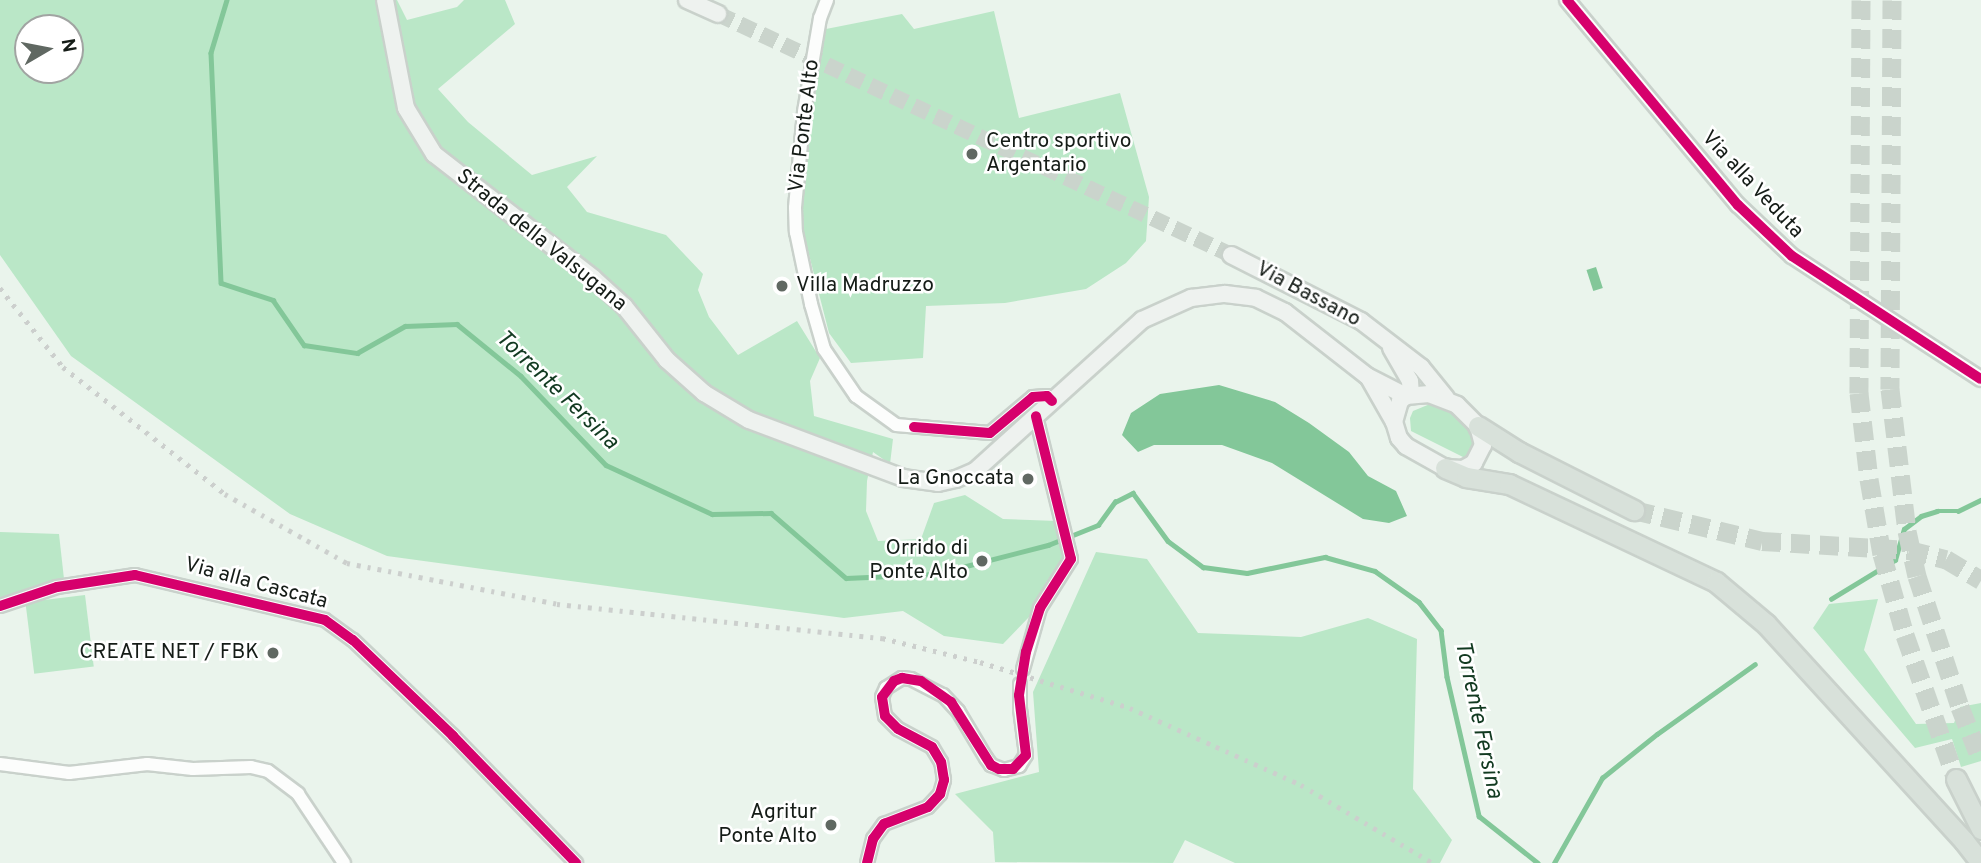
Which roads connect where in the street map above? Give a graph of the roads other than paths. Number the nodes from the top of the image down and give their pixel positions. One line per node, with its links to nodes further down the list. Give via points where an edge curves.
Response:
1 (385, 0): 13 (main road, Strada della Valsugana, via 406,108 434,154 593,278 624,306 667,360 727,409 903,478 938,484 975,471)
2 (687, 0): 5 (main road)
3 (827, 0): 12 (street, Via Ponte Alto, via 814,50 796,184 796,232 824,349 856,396 888,421 914,427 990,433 1033,397 1047,396)
4 (1566, 0): 9 (street, Via alla Veduta, via 1738,205 1792,256)
5 (718, 14)
6 (1231, 255): 7 (main road, Via Bassano, via 1331,304)
7 (1384, 337): 10 (main road, Via Bassano, via 1410,381); 11 (main road, Via Bassano, via 1422,367)
8 (1367, 376): 10 (main road, Strada della Valsugana); 12 (main road, Strada della Valsugana, via 1270,304 1241,294 1208,295 1142,320); 14 (main road, Strada della Valsugana)
9 (1981, 379)
10 (1409, 395): 11 (main road, Strada della Valsugana); 14 (main road, via 1395,411)
11 (1446, 398): 15 (main road)
12 (1052, 401): 13 (main road, Strada della Valsugana)
13 (1036, 416): 19 (street, via 1070,550 1069,565 1040,608)
14 (1394, 422): 16 (main road, Strada della Valsugana, via 1406,446)
15 (1478, 426): 16 (main road, via 1483,445 1474,463 1463,469); 17 (highway, via 1518,452)
16 (1446, 468): 27 (highway, via 1465,477 1509,484 1716,582 1766,624)
17 (1634, 510)
18 (0, 606): 25 (street, Via alla Cascata, via 57,587 135,575 325,620 354,640)
19 (1023, 669)
20 (1020, 684): 26 (street, via 1026,755 1019,766 1004,770 985,758 958,711 943,695 911,679 902,678 886,688 882,696 885,716 898,729 932,747 944,780 940,794 928,807 884,824 873,839)
21 (0, 764): 24 (street, via 69,773 147,764 268,771 298,794)
22 (1956, 779): 23 (highway)
23 (1981, 829)
24 (344, 863)
25 (576, 863)
26 (867, 863)
27 (1981, 863)

